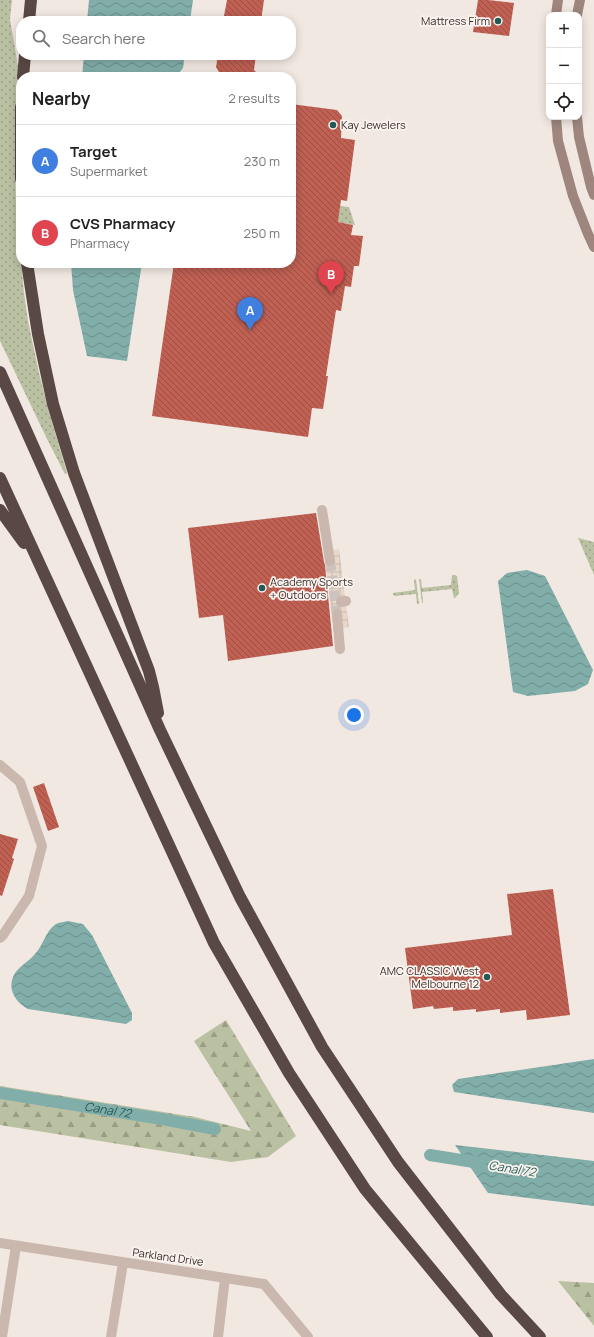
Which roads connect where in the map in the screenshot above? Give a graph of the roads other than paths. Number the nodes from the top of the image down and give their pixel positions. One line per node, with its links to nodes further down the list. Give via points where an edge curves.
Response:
1 (31, 0): 6 (highway)
2 (558, 0): 4 (street)
3 (580, 0): 5 (street)
4 (556, 12)
5 (578, 12)
6 (29, 16)
7 (25, 60): 8 (highway)
8 (23, 72)
9 (556, 120): 12 (street, via 558,141 573,196)
10 (577, 120): 11 (street, via 579,137)
11 (594, 195)
12 (594, 246)
13 (28, 268): 22 (highway, via 53,404 74,473 149,672)
14 (0, 372): 22 (highway)
15 (0, 478): 19 (highway)
16 (0, 510): 19 (highway)
17 (322, 510): 18 (street)
18 (330, 561)
19 (40, 562): 33 (highway, via 214,942 289,1072 365,1189)
20 (337, 614): 21 (street)
21 (340, 649)
22 (160, 730): 34 (highway, via 240,897 322,1047 398,1162 501,1294)
23 (0, 765): 24 (street, via 20,782 42,846 29,896)
24 (0, 938)
25 (0, 1243): 26 (street, Parkland Drive)
26 (16, 1246): 27 (street, Parkland Drive); 29 (street)
27 (123, 1263): 28 (street, Parkland Drive); 30 (street)
28 (225, 1278): 31 (street); 32 (street, Parkland Drive, via 264,1284)
29 (2, 1337)
30 (111, 1337)
31 (218, 1337)
32 (308, 1337)
33 (487, 1337)
34 (540, 1337)

